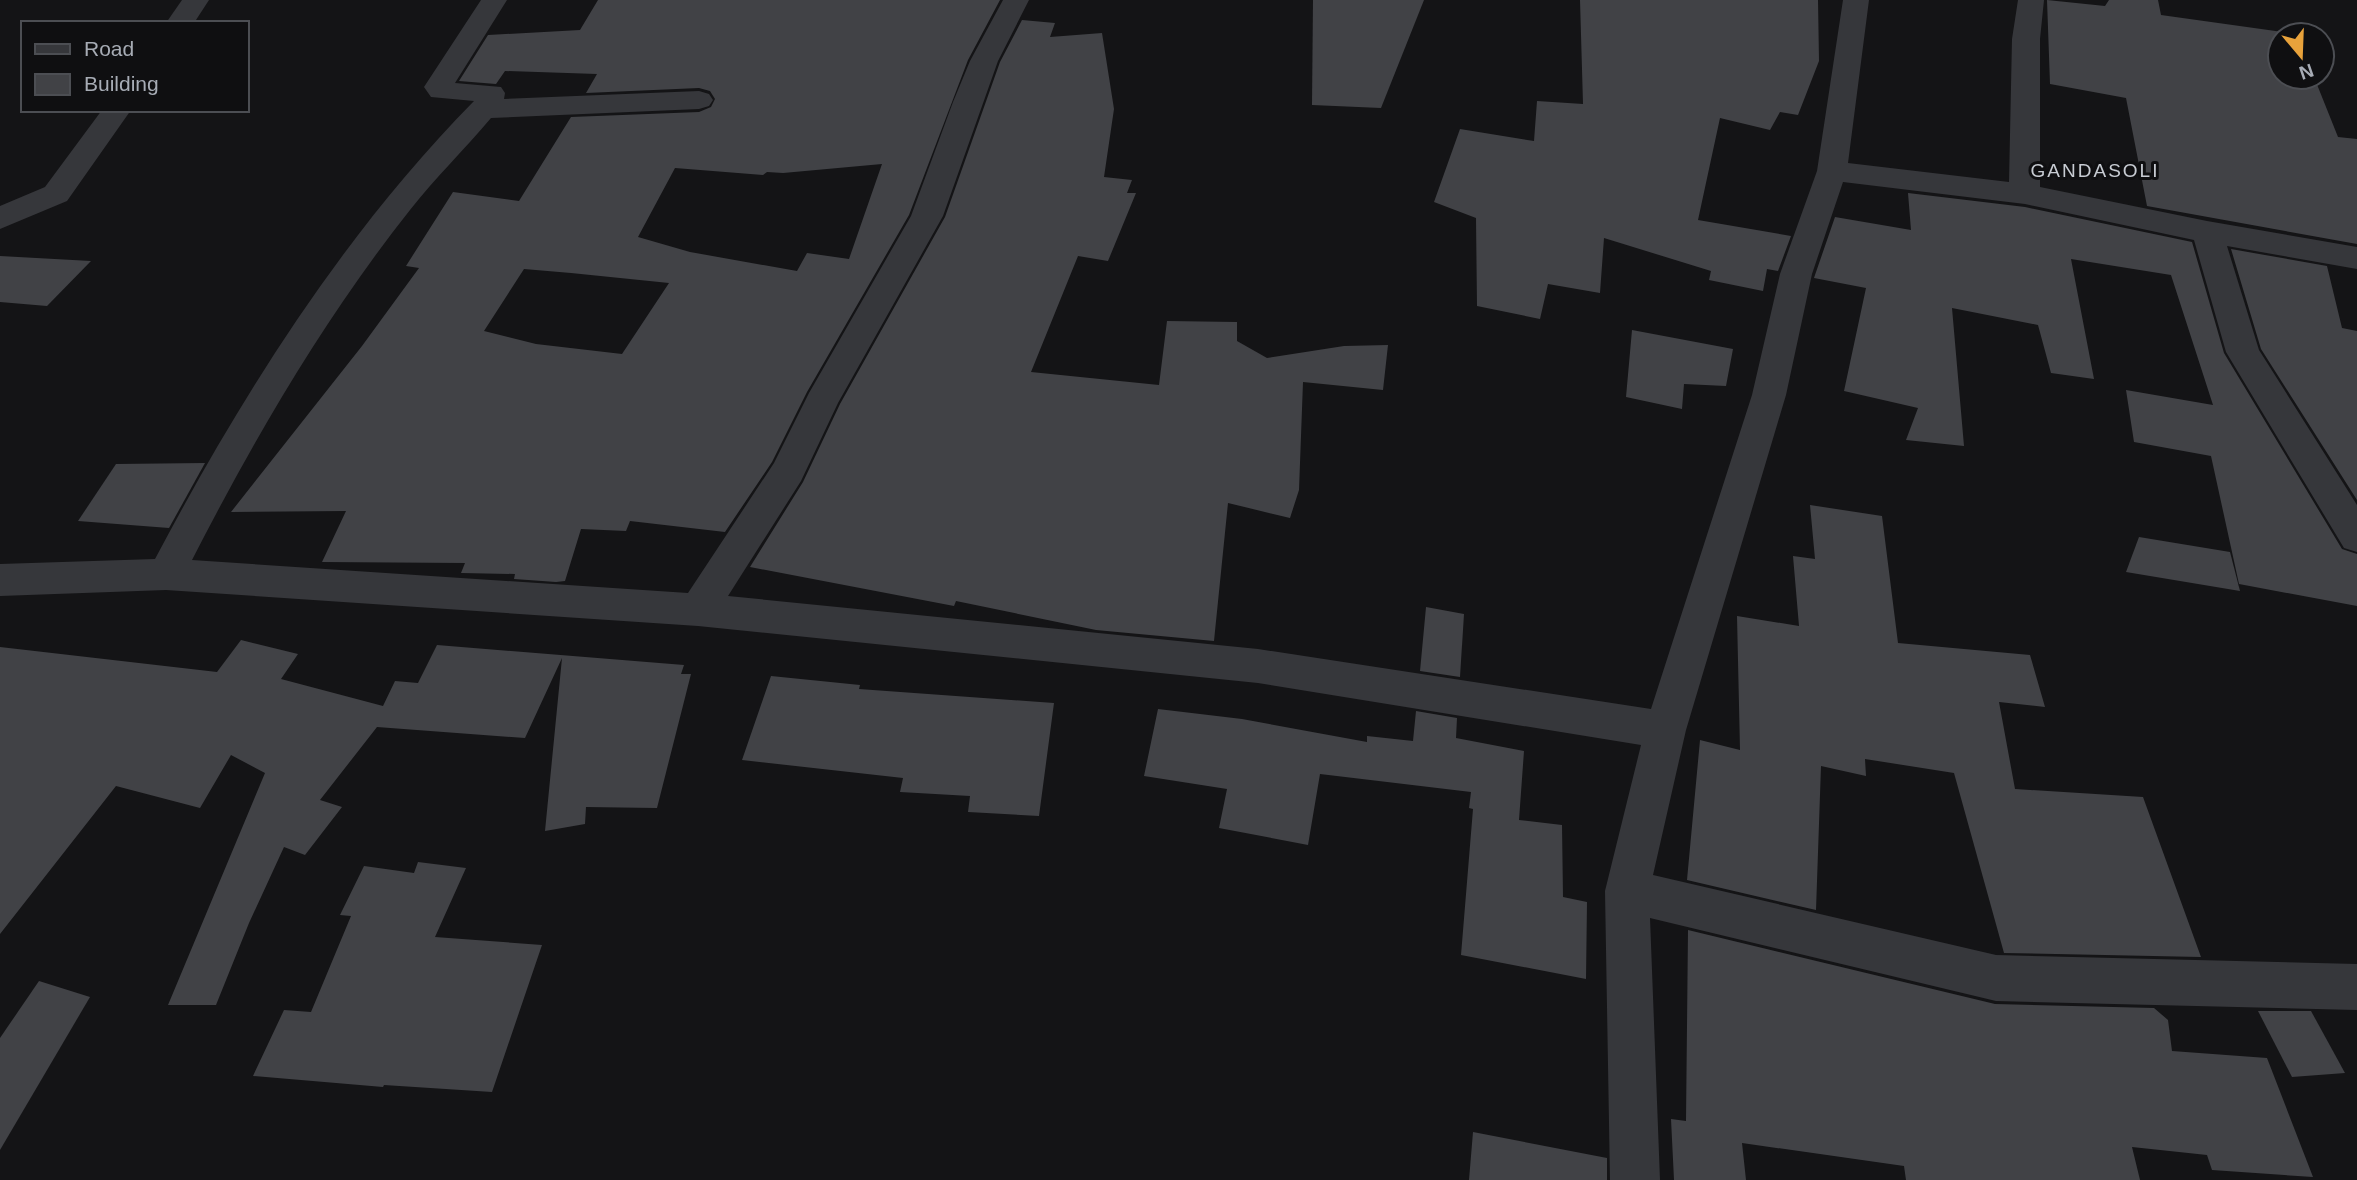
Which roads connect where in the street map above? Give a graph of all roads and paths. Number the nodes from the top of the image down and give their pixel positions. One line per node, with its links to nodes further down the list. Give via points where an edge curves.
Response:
1 (196, 0): 6 (street)
2 (494, 0): 8 (street, via 438,87 440,92 491,93)
3 (1016, 0): 18 (street, via 967,102 927,216 821,402 789,471)
4 (1856, 0): 10 (street)
5 (2031, 0): 11 (street, via 2026,39)
6 (181, 21)
7 (699, 100): 8 (street)
8 (482, 109): 16 (street, via 388,216 207,495)
9 (116, 112): 12 (street, via 56,194)
10 (1832, 171): 11 (street); 19 (street, via 1796,274 1769,395)
11 (2025, 194): 13 (street)
12 (0, 218)
13 (2207, 232): 14 (street); 15 (street, via 2243,352)
14 (2357, 258)
15 (2357, 537)
16 (166, 574): 17 (street); 18 (street)
17 (0, 580)
18 (698, 610): 19 (street, via 1258,666)
19 (1665, 730): 20 (street)
20 (1627, 891): 21 (street, via 1996,978); 22 (street)
21 (2357, 987)
22 (1634, 1180)

